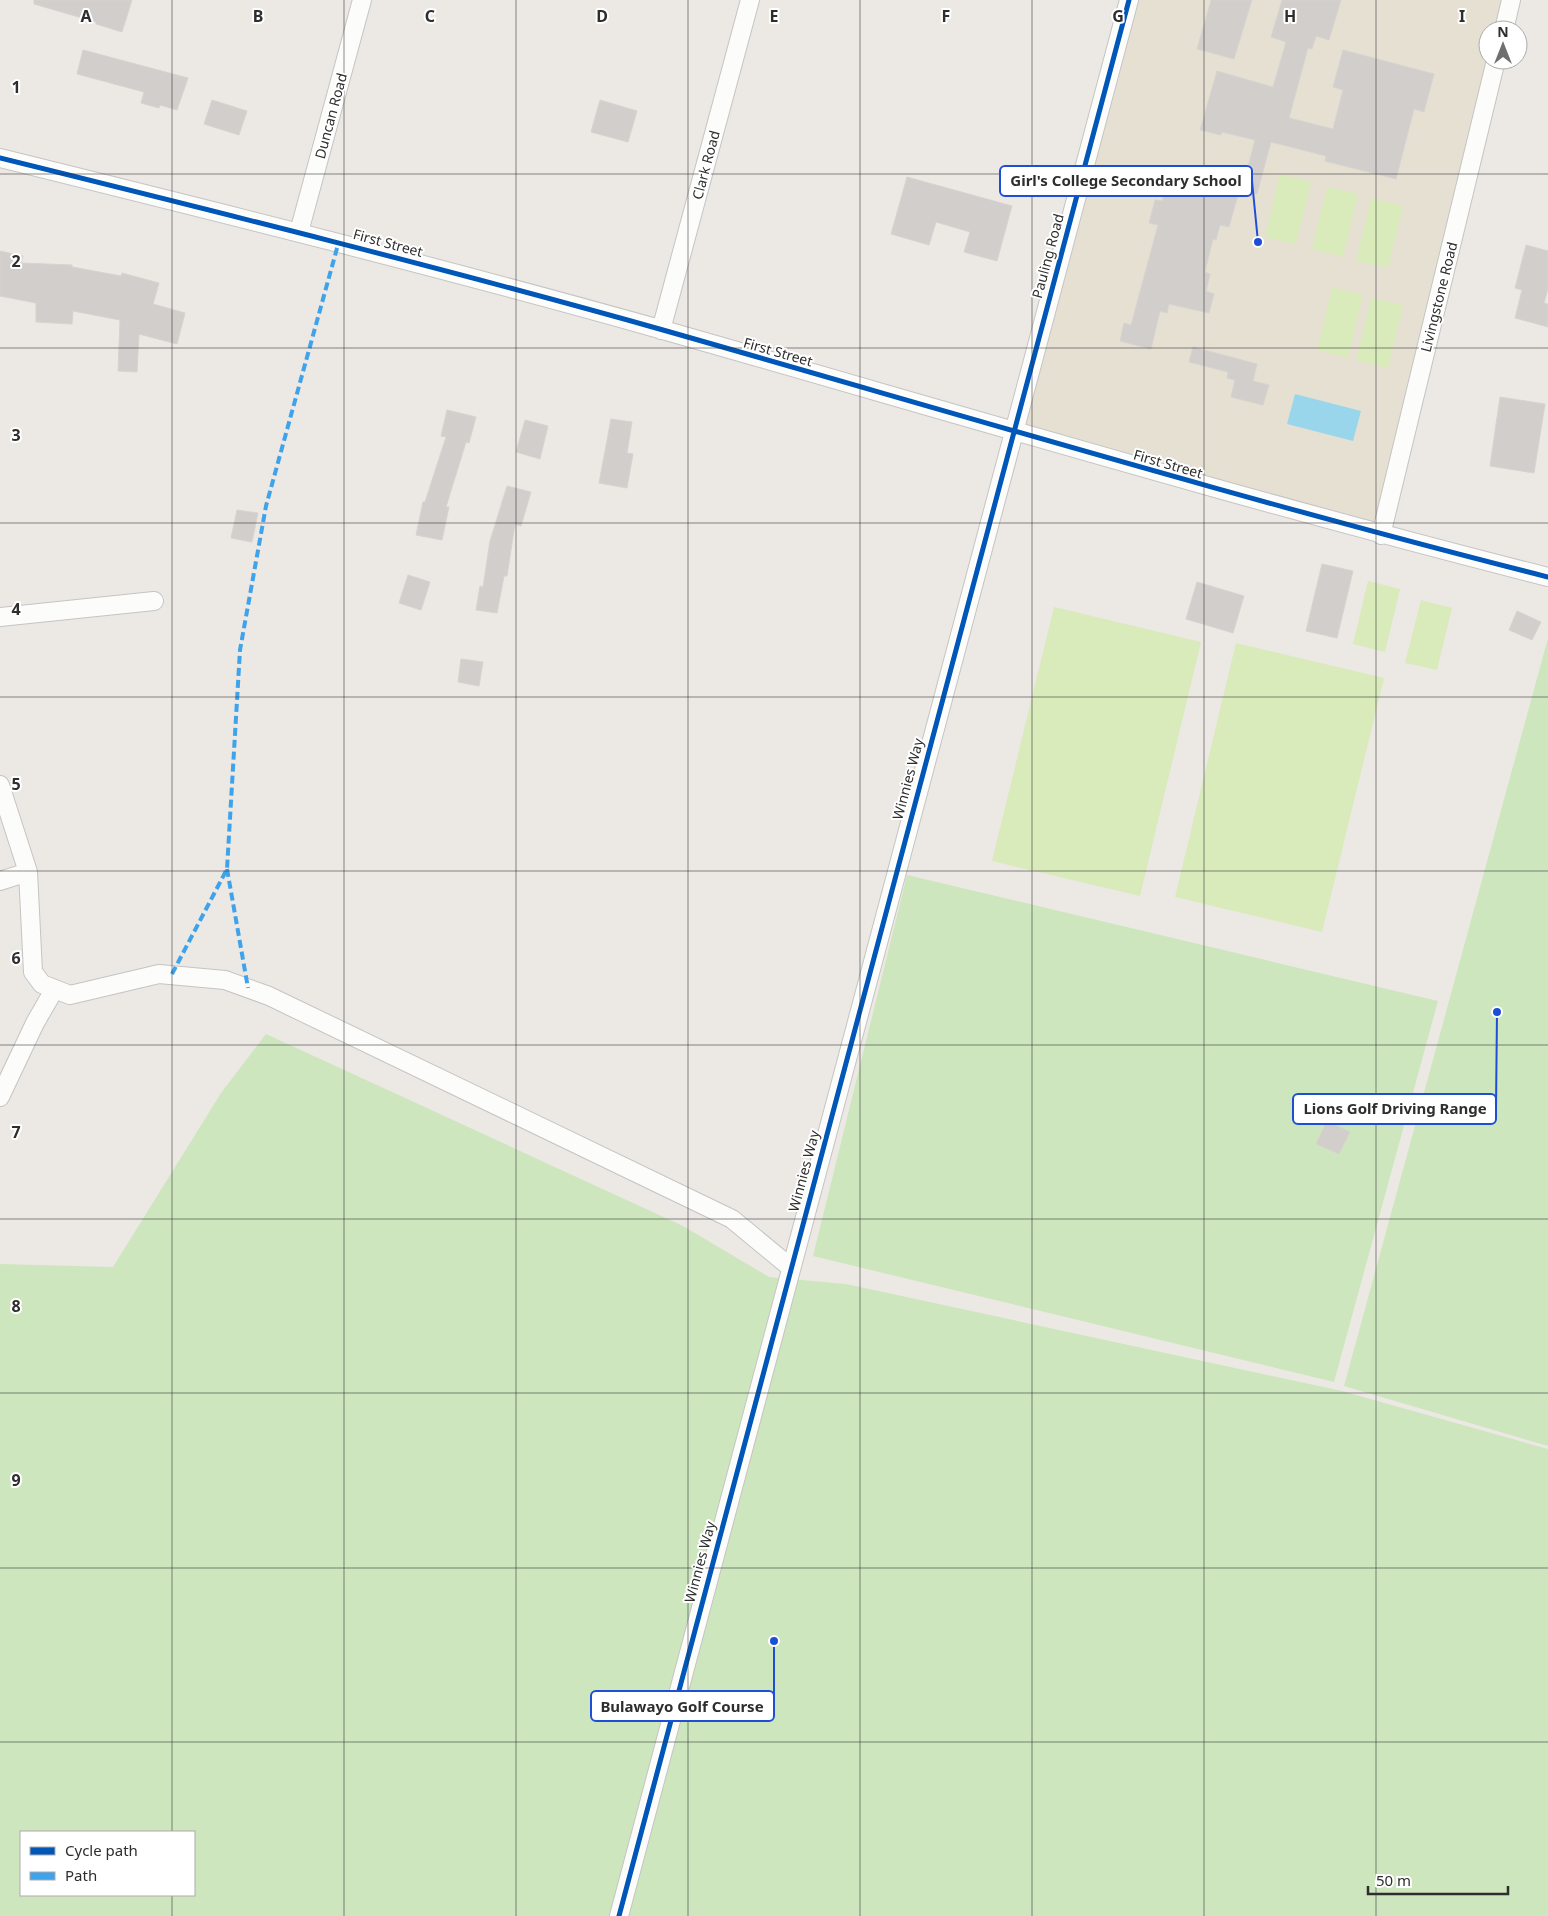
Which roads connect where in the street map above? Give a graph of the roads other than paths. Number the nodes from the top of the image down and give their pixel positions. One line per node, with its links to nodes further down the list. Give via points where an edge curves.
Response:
1 (362, 0): 8 (street, Duncan Road)
2 (750, 0): 9 (street, Clark Road)
3 (1129, 0): 10 (street, Pauling Road)
4 (1511, 0): 5 (street)
5 (1506, 20)
6 (1494, 70): 11 (street, Livingstone Road)
7 (0, 158): 8 (street, First Street)
8 (299, 232): 9 (street, First Street)
9 (661, 330): 10 (street, First Street)
10 (1012, 432): 11 (street, First Street); 20 (street, Winnies Way)
11 (1381, 535): 12 (street, First Street)
12 (1548, 577)
13 (154, 601): 14 (street)
14 (0, 617)
15 (0, 785): 16 (street)
16 (28, 872): 17 (street); 18 (street, via 33,972 42,984)
17 (0, 881)
18 (54, 990): 19 (street); 20 (street, via 70,995 159,974 172,974 225,980 269,996 732,1219)
19 (0, 1096)
20 (790, 1267): 21 (street, Winnies Way)
21 (619, 1916)

